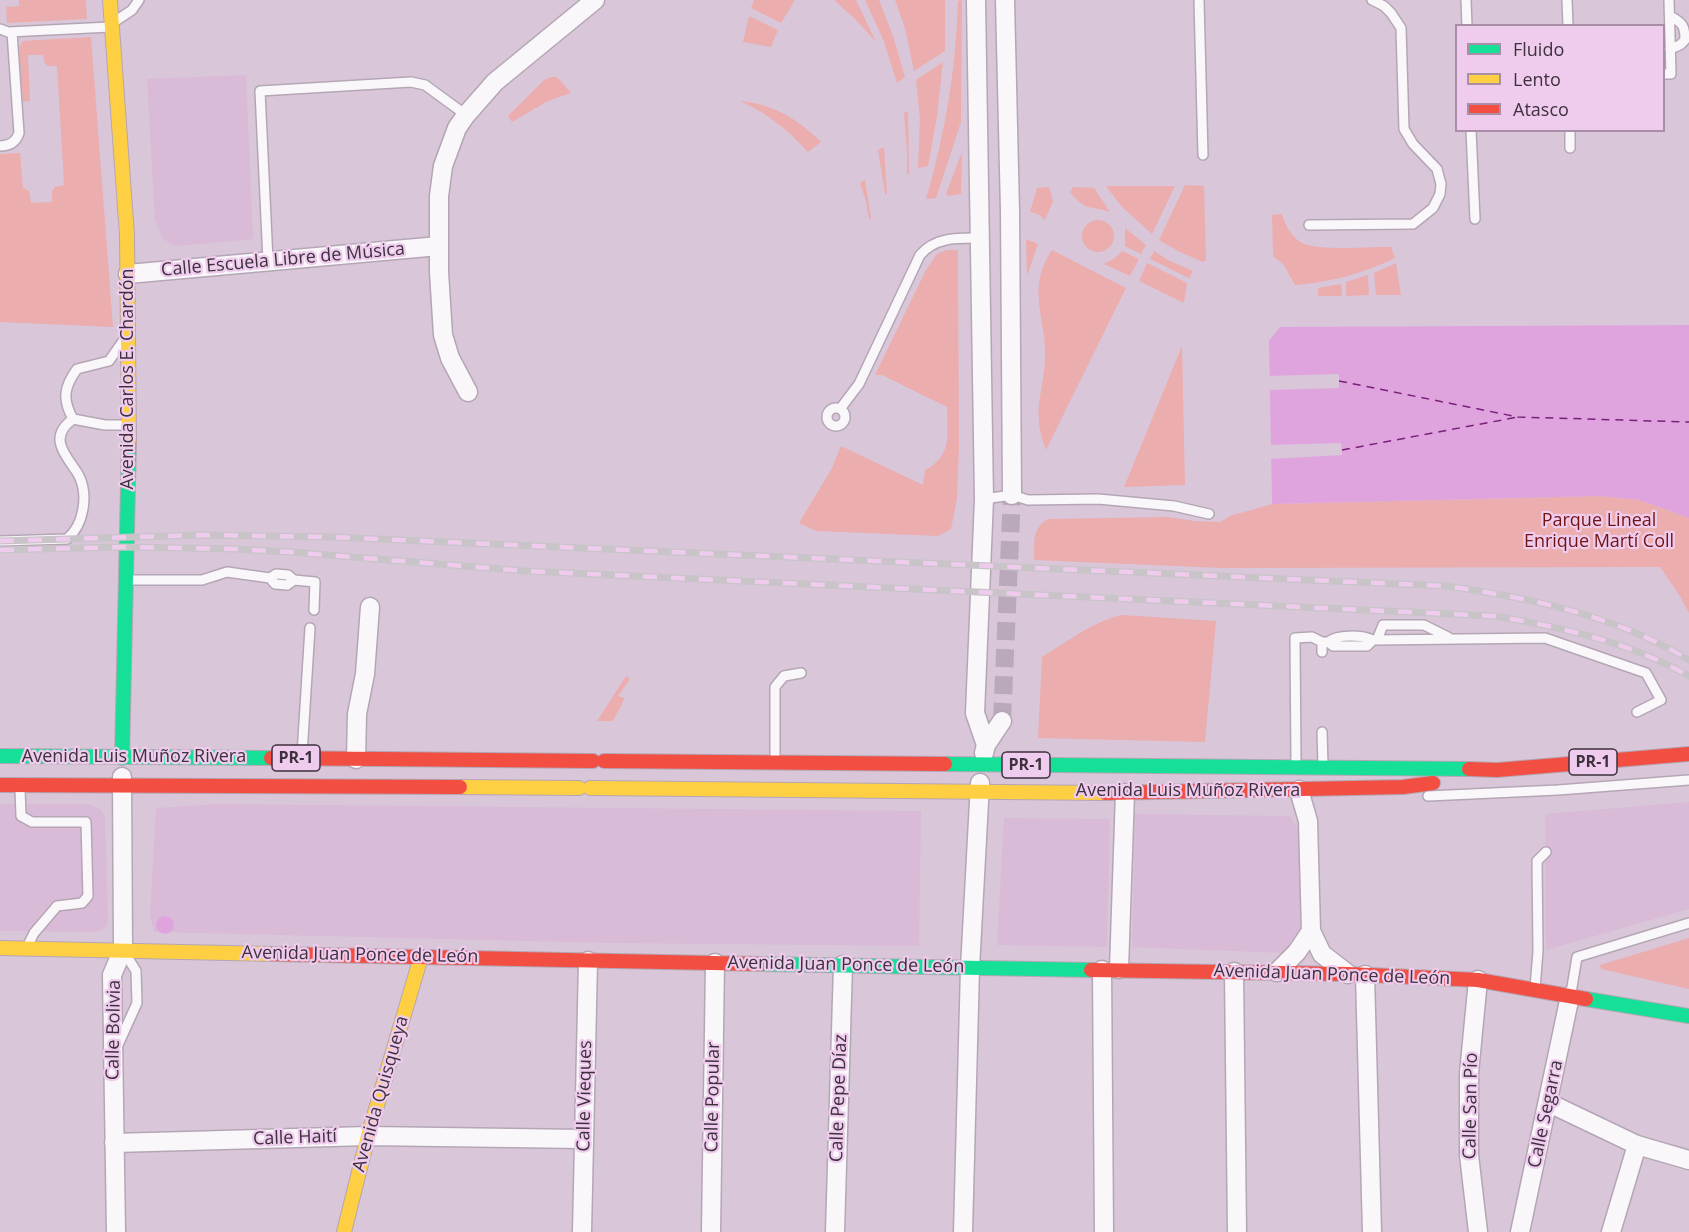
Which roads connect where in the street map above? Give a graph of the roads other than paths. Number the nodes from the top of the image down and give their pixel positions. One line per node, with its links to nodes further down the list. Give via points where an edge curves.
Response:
1 (110, 0): 14 (main road, Avenida Carlos E. Chardón)
2 (139, 0): 14 (lane)
3 (595, 0): 18 (street, via 495,82)
4 (976, 0): 26 (street)
5 (1005, 0): 35 (street)
6 (1199, 0): 23 (lane)
7 (1372, 0): 25 (lane, via 1384,6 1401,28 1404,129 1437,169 1440,194 1433,208 1413,224)
8 (1466, 0): 12 (lane)
9 (1568, 0): 13 (lane)
10 (1669, 0): 11 (lane)
11 (1670, 16): 16 (lane); 16 (lane, via 1685,27 1685,40)
12 (1467, 24)
13 (1568, 24)
14 (112, 25): 15 (lane); 29 (main road, Avenida Carlos E. Chardón)
15 (5, 33): 21 (lane, via 19,133 16,140)
16 (1670, 49): 17 (lane, via 1671,74)
17 (1665, 74)
18 (466, 115): 27 (street, via 443,166); 28 (lane, via 425,85 411,82 260,91)
19 (1472, 132): 24 (lane)
20 (1570, 132): 22 (lane)
21 (0, 146)
22 (1570, 148)
23 (1203, 155)
24 (1475, 219)
25 (1309, 225)
26 (979, 238): 32 (lane, via 938,242 920,255 859,384); 36 (street)
27 (439, 246): 28 (street, Calle Escuela Libre de Música); 31 (street, via 443,335)
28 (268, 261): 29 (street, Calle Escuela Libre de Música)
29 (128, 274): 30 (main road, Avenida Carlos E. Chardón)
30 (129, 328): 33 (lane, via 109,362 77,369 68,382 65,402); 34 (main road, Avenida Carlos E. Chardón)
31 (468, 392)
32 (840, 408)
33 (73, 419): 34 (lane); 38 (lane, via 61,433 60,445 82,485 83,504 76,532 67,539)
34 (129, 425): 39 (main road, Avenida Carlos E. Chardón)
35 (1012, 495): 36 (lane); 37 (lane, via 1028,500 1098,499 1174,506)
36 (984, 499): 51 (street, via 975,713)
37 (1209, 514)
38 (0, 541)
39 (126, 580): 41 (lane, via 202,580 227,572 270,578 288,575 294,580 315,582); 54 (main road, Avenida Carlos E. Chardón)
40 (370, 607): 56 (street, via 365,674 357,714)
41 (314, 610)
42 (310, 628): 55 (lane)
43 (1451, 639): 44 (lane); 44 (lane, via 1424,625 1383,625); 48 (lane, via 1545,638 1646,673 1661,700)
44 (1375, 640): 45 (lane, via 1333,638); 45 (lane, via 1367,646 1333,646)
45 (1325, 642): 46 (lane); 59 (lane, via 1312,637 1295,638)
46 (1322, 652)
47 (801, 673): 57 (lane, via 784,676 776,687)
48 (1637, 712)
49 (1002, 721): 51 (street)
50 (1323, 732): 60 (lane)
51 (986, 745): 58 (street)
52 (1689, 754): 62 (main road, Avenida Luis Muñoz Rivera / PR-1, via 1497,770)
53 (0, 756): 54 (main road, Avenida Luis Muñoz Rivera / PR-1)
54 (122, 758): 55 (main road, Avenida Luis Muñoz Rivera / PR-1); 65 (street, Calle Bolivia)
55 (302, 759): 56 (main road, Avenida Luis Muñoz Rivera / PR-1)
56 (356, 759): 57 (main road, Avenida Luis Muñoz Rivera / PR-1)
57 (775, 763): 58 (main road, Avenida Luis Muñoz Rivera / PR-1)
58 (982, 765): 59 (main road, Avenida Luis Muñoz Rivera / PR-1); 67 (street)
59 (1296, 766): 60 (main road, Avenida Luis Muñoz Rivera / PR-1)
60 (1323, 768): 62 (main road, Avenida Luis Muñoz Rivera / PR-1)
61 (1689, 780): 62 (lane, via 1558,790)
62 (1448, 781): 66 (main road, Avenida Luis Muñoz Rivera / PR-1, via 1403,788); 69 (lane)
63 (0, 784): 64 (main road, Avenida Luis Muñoz Rivera / PR-1)
64 (19, 785): 65 (main road, Avenida Luis Muñoz Rivera / PR-1); 76 (lane, via 21,816 32,822 86,822 88,896 82,903 57,906)
65 (122, 785): 67 (main road, Avenida Luis Muñoz Rivera / PR-1); 78 (street, Calle Bolivia)
66 (1299, 790): 68 (main road, Avenida Luis Muñoz Rivera / PR-1); 72 (lane); 75 (street, via 1308,821)
67 (979, 791): 68 (main road, Avenida Luis Muñoz Rivera / PR-1); 83 (street)
68 (1125, 793): 84 (street)
69 (1416, 796)
70 (1394, 797): 71 (lane)
71 (1405, 797)
72 (1328, 800)
73 (1546, 852): 89 (lane, via 1537,861)
74 (1689, 923): 90 (lane, via 1577,957)
75 (1311, 931): 86 (street); 87 (street, via 1322,954)
76 (27, 947): 77 (main road, Avenida Juan Ponce de León); 78 (main road, Avenida Juan Ponce de León)
77 (0, 948)
78 (123, 950): 79 (main road, Avenida Juan Ponce de León); 95 (street, Calle Bolivia, via 112,975)
79 (421, 957): 80 (main road, Avenida Juan Ponce de León); 93 (main road, Avenida Quisqueya)
80 (588, 961): 81 (main road, Avenida Juan Ponce de León); 94 (street, Calle Vieques)
81 (715, 963): 82 (main road, Avenida Juan Ponce de León); 101 (street, Calle Popular)
82 (843, 965): 83 (main road, Avenida Juan Ponce de León); 102 (street, Calle Pepe Díaz)
83 (970, 968): 84 (main road, Avenida Juan Ponce de León); 103 (street)
84 (1111, 970): 85 (main road, Avenida Juan Ponce de León); 104 (street)
85 (1234, 972): 86 (main road, Avenida Juan Ponce de León); 105 (street)
86 (1276, 972): 87 (main road, Avenida Juan Ponce de León)
87 (1356, 974): 88 (main road, Avenida Juan Ponce de León); 106 (street)
88 (1478, 980): 89 (main road, Avenida Juan Ponce de León); 107 (street, Calle San Pío, via 1469,1073 1469,1155)
89 (1535, 990): 90 (main road, Avenida Juan Ponce de León)
90 (1570, 996): 91 (main road, Avenida Juan Ponce de León); 92 (street, Calle Segarra)
91 (1689, 1016)
92 (1549, 1103): 96 (street); 108 (street, Calle Segarra)
93 (368, 1136): 94 (street, Calle Haití); 95 (street, Calle Haití); 99 (main road, Avenida Quisqueya)
94 (583, 1139): 100 (street, Calle Vieques)
95 (114, 1143): 98 (street, Calle Bolivia)
96 (1637, 1144): 97 (street); 109 (street)
97 (1689, 1160)
98 (116, 1232)
99 (344, 1232)
100 (582, 1232)
101 (711, 1232)
102 (836, 1232)
103 (963, 1232)
104 (1104, 1232)
105 (1237, 1232)
106 (1372, 1232)
107 (1478, 1232)
108 (1520, 1232)
109 (1611, 1232)

